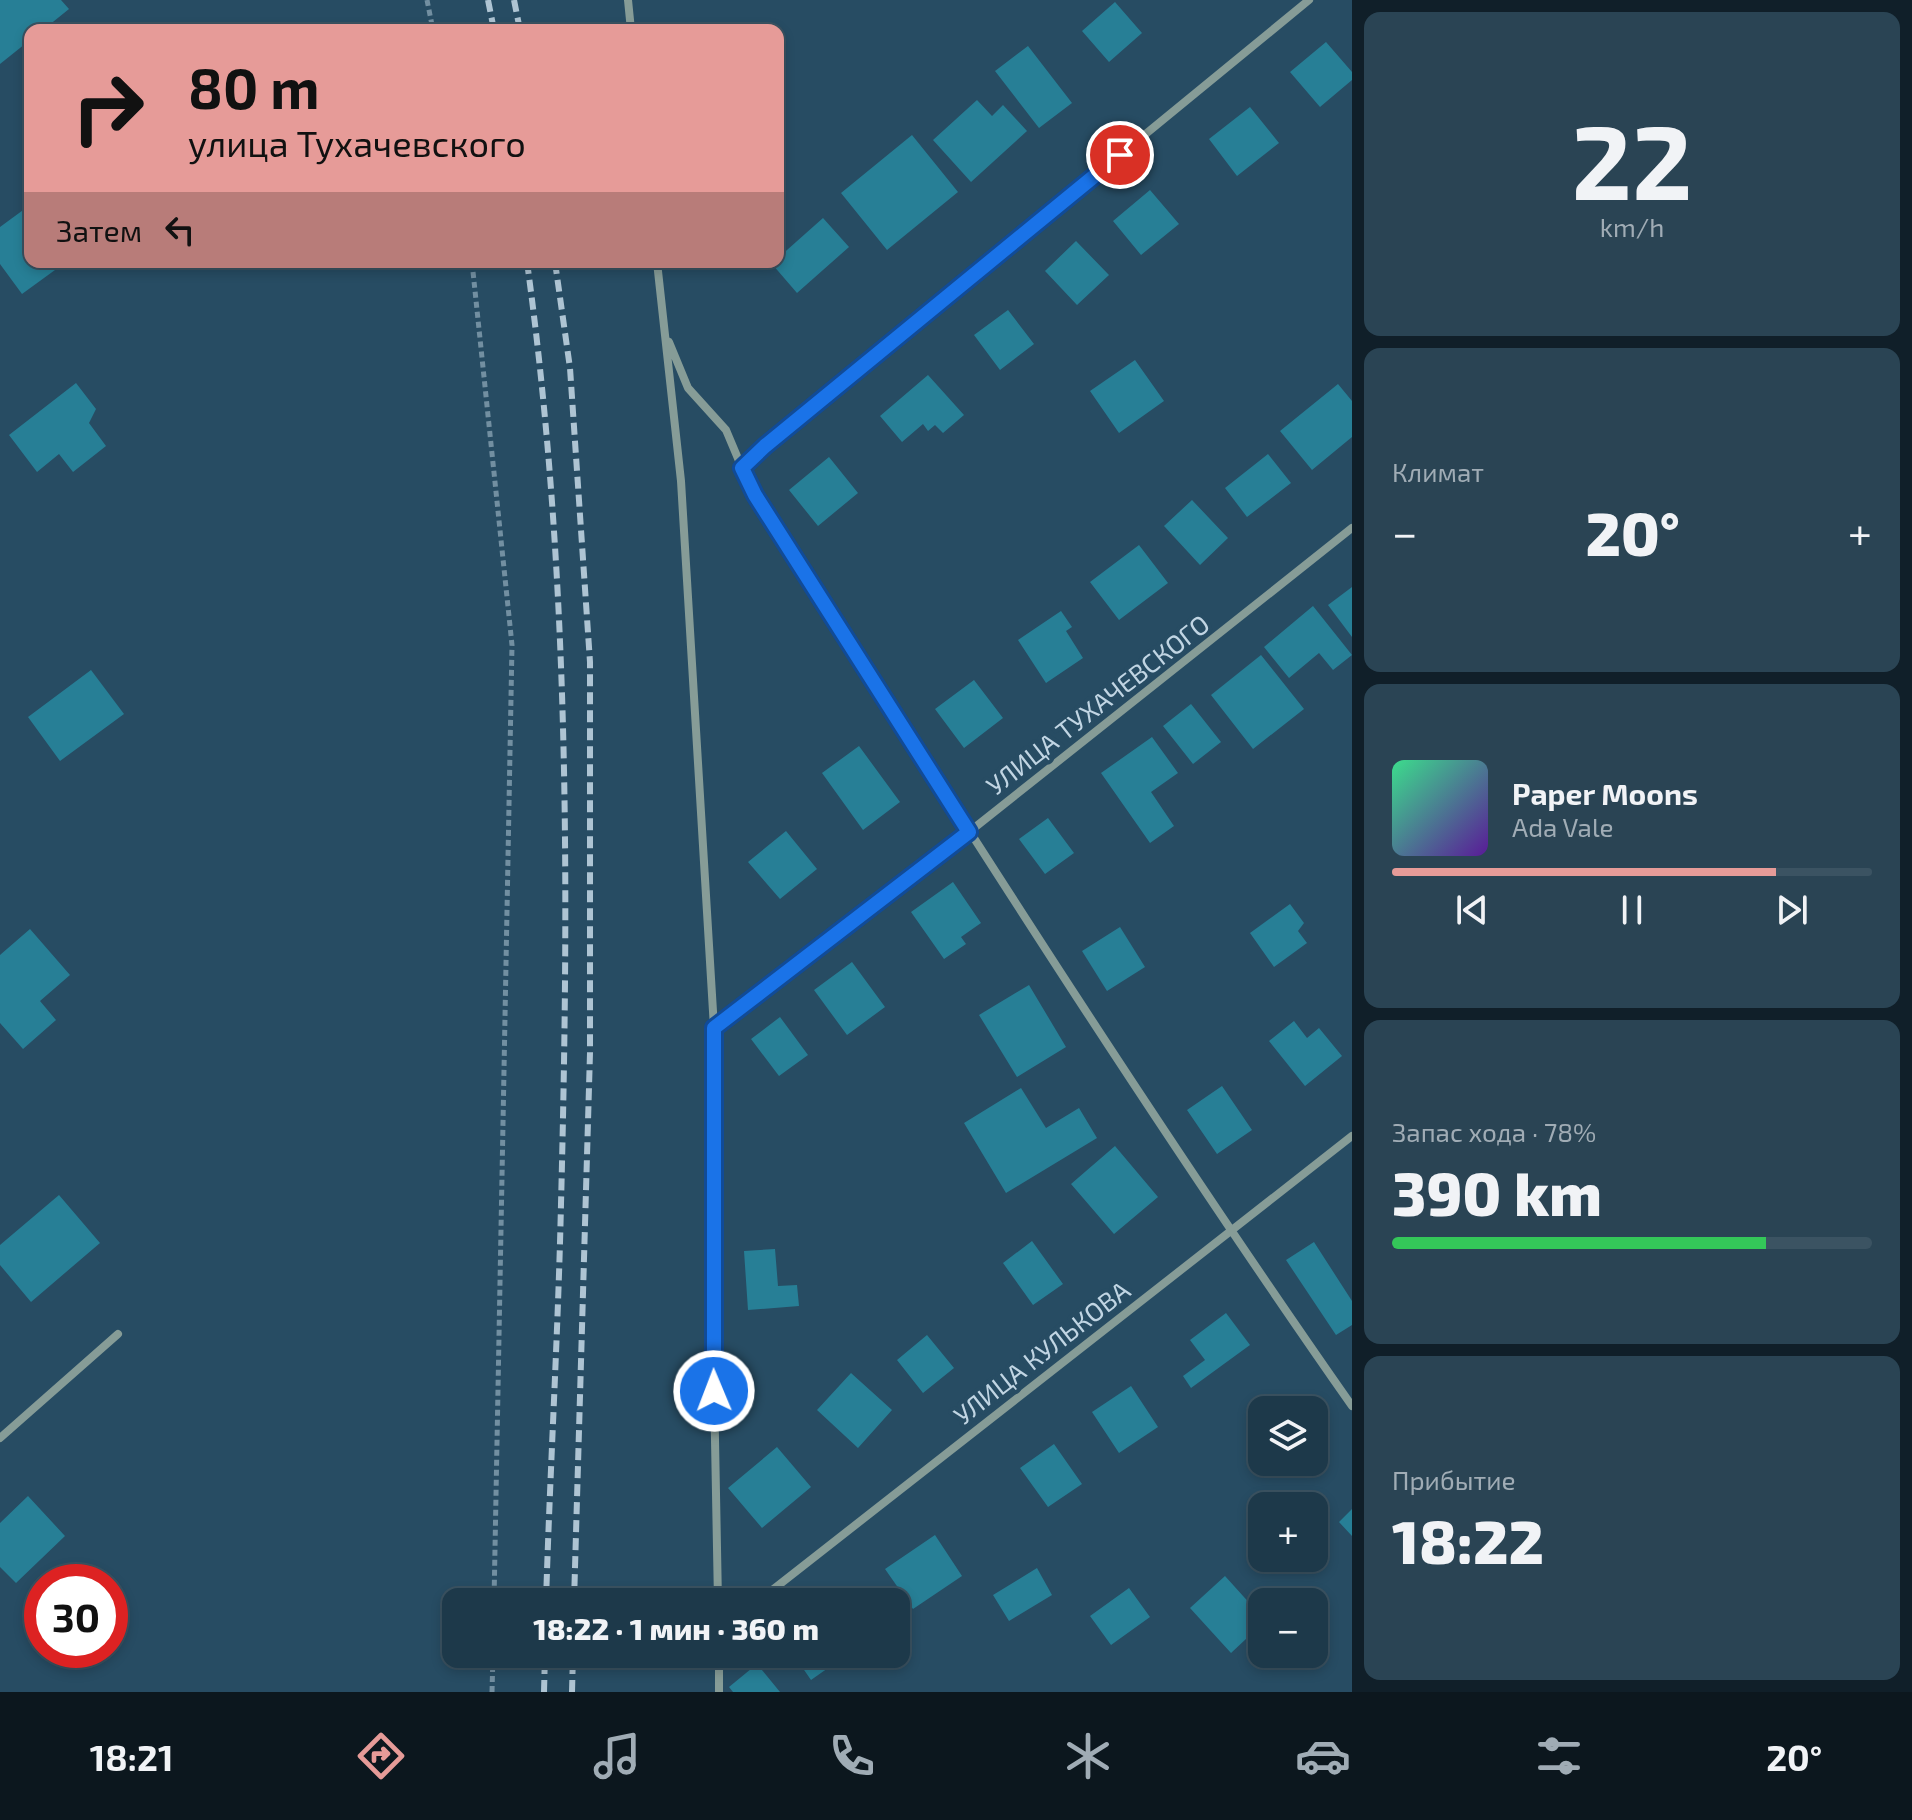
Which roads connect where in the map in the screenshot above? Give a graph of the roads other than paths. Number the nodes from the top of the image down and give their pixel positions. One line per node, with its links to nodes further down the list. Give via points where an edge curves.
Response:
1 (628, 0): 3 (street)
2 (1309, 0): 6 (street)
3 (630, 24)
4 (658, 268): 5 (street)
5 (664, 332): 6 (street, via 688,388 726,430); 9 (street, via 681,481)
6 (742, 468): 8 (street)
7 (1352, 528): 8 (street, УЛИЦА ТУХАЧЕВСКОГО)
8 (969, 832): 9 (street, УЛИЦА ТУХАЧЕВСКОГО); 11 (street)
9 (714, 1028): 15 (street)
10 (1352, 1136): 11 (street, УЛИЦА КУЛЬКОВА)
11 (1230, 1232): 13 (street); 16 (street, УЛИЦА КУЛЬКОВА)
12 (118, 1334): 14 (street)
13 (1352, 1406)
14 (0, 1438)
15 (718, 1588)
16 (775, 1588)
17 (719, 1668): 18 (street)
18 (719, 1692)

